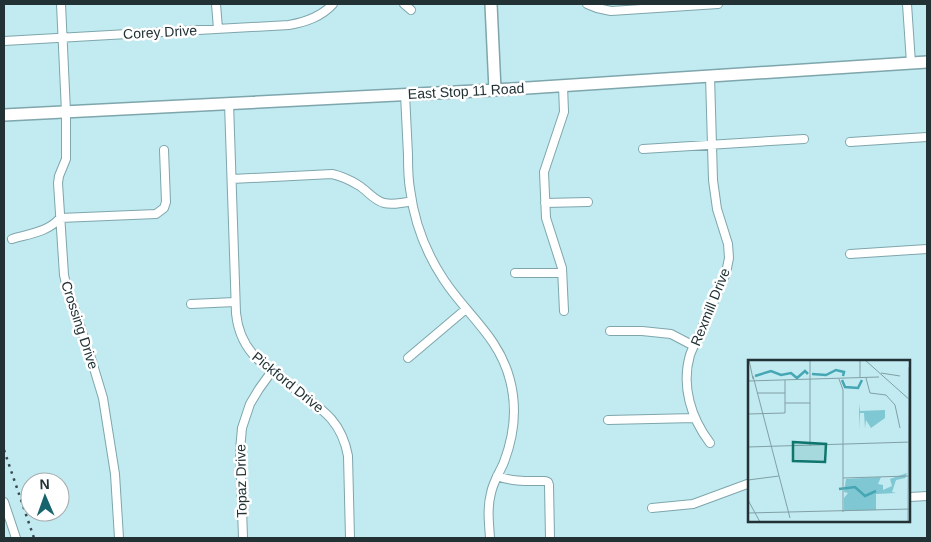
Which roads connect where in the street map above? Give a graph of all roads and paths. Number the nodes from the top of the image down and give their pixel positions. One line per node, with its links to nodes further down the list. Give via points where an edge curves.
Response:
1 (61, 4): 11 (street, Crossing Drive)
2 (216, 4): 10 (street)
3 (333, 4): 10 (street, Corey Drive, via 322,14 299,24)
4 (404, 4): 9 (street)
5 (491, 4): 17 (main road)
6 (587, 4): 7 (street, via 611,11)
7 (718, 4)
8 (907, 4): 14 (street)
9 (411, 10)
10 (218, 29): 11 (street, Corey Drive)
11 (63, 37): 12 (street, Corey Drive); 20 (street, Crossing Drive)
12 (4, 40)
13 (927, 62): 14 (main road, East Stop 11 Road)
14 (911, 63): 15 (main road, East Stop 11 Road)
15 (710, 76): 16 (main road, East Stop 11 Road); 25 (street, Rexmill Drive)
16 (563, 86): 17 (main road, East Stop 11 Road); 31 (street, via 564,112 544,172)
17 (495, 90): 18 (main road, East Stop 11 Road)
18 (404, 94): 19 (main road, East Stop 11 Road); 29 (street)
19 (229, 103): 20 (main road, East Stop 11 Road); 28 (street, Pickford Drive)
20 (66, 112): 21 (main road, East Stop 11 Road); 32 (street, Crossing Drive, via 66,160 58,180)
21 (4, 116)
22 (927, 137): 24 (street)
23 (804, 139): 25 (street)
24 (850, 142)
25 (712, 145): 26 (street); 43 (street, Rexmill Drive, via 714,194 729,258 726,273)
26 (642, 149)
27 (164, 150): 32 (street, via 166,202 160,211 154,214)
28 (232, 179): 29 (street, via 332,174 358,184 384,203); 38 (street, Pickford Drive)
29 (412, 201): 40 (street, via 429,254)
30 (588, 202): 31 (street)
31 (545, 203): 37 (street, via 546,218)
32 (60, 218): 33 (street, via 45,230); 56 (street, Crossing Drive, via 65,280 105,409 115,474)
33 (12, 239)
34 (927, 249): 35 (street)
35 (850, 254)
36 (515, 273): 37 (street)
37 (562, 273): 41 (street)
38 (235, 302): 39 (street); 45 (street, Pickford Drive, via 237,324 244,342 254,357)
39 (191, 304)
40 (466, 309): 44 (street); 49 (street, via 494,343 512,387 512,433)
41 (564, 311)
42 (610, 331): 43 (street, via 671,334)
43 (694, 346): 46 (street, Rexmill Drive, via 687,384)
44 (408, 358)
45 (272, 371): 57 (street, Topaz Drive, via 258,388 242,428); 58 (street, Pickford Drive, via 327,412 340,431 348,456)
46 (695, 418): 47 (street); 48 (street, Rexmill Drive)
47 (608, 420)
48 (710, 443)
49 (497, 476): 59 (street, via 489,503); 60 (street, via 523,482 548,482)
50 (748, 484): 54 (street, via 693,504)
51 (927, 496): 52 (street)
52 (911, 497)
53 (4, 502): 55 (street)
54 (652, 508)
55 (16, 538)
56 (119, 538)
57 (243, 538)
58 (350, 538)
59 (490, 538)
60 (550, 538)

